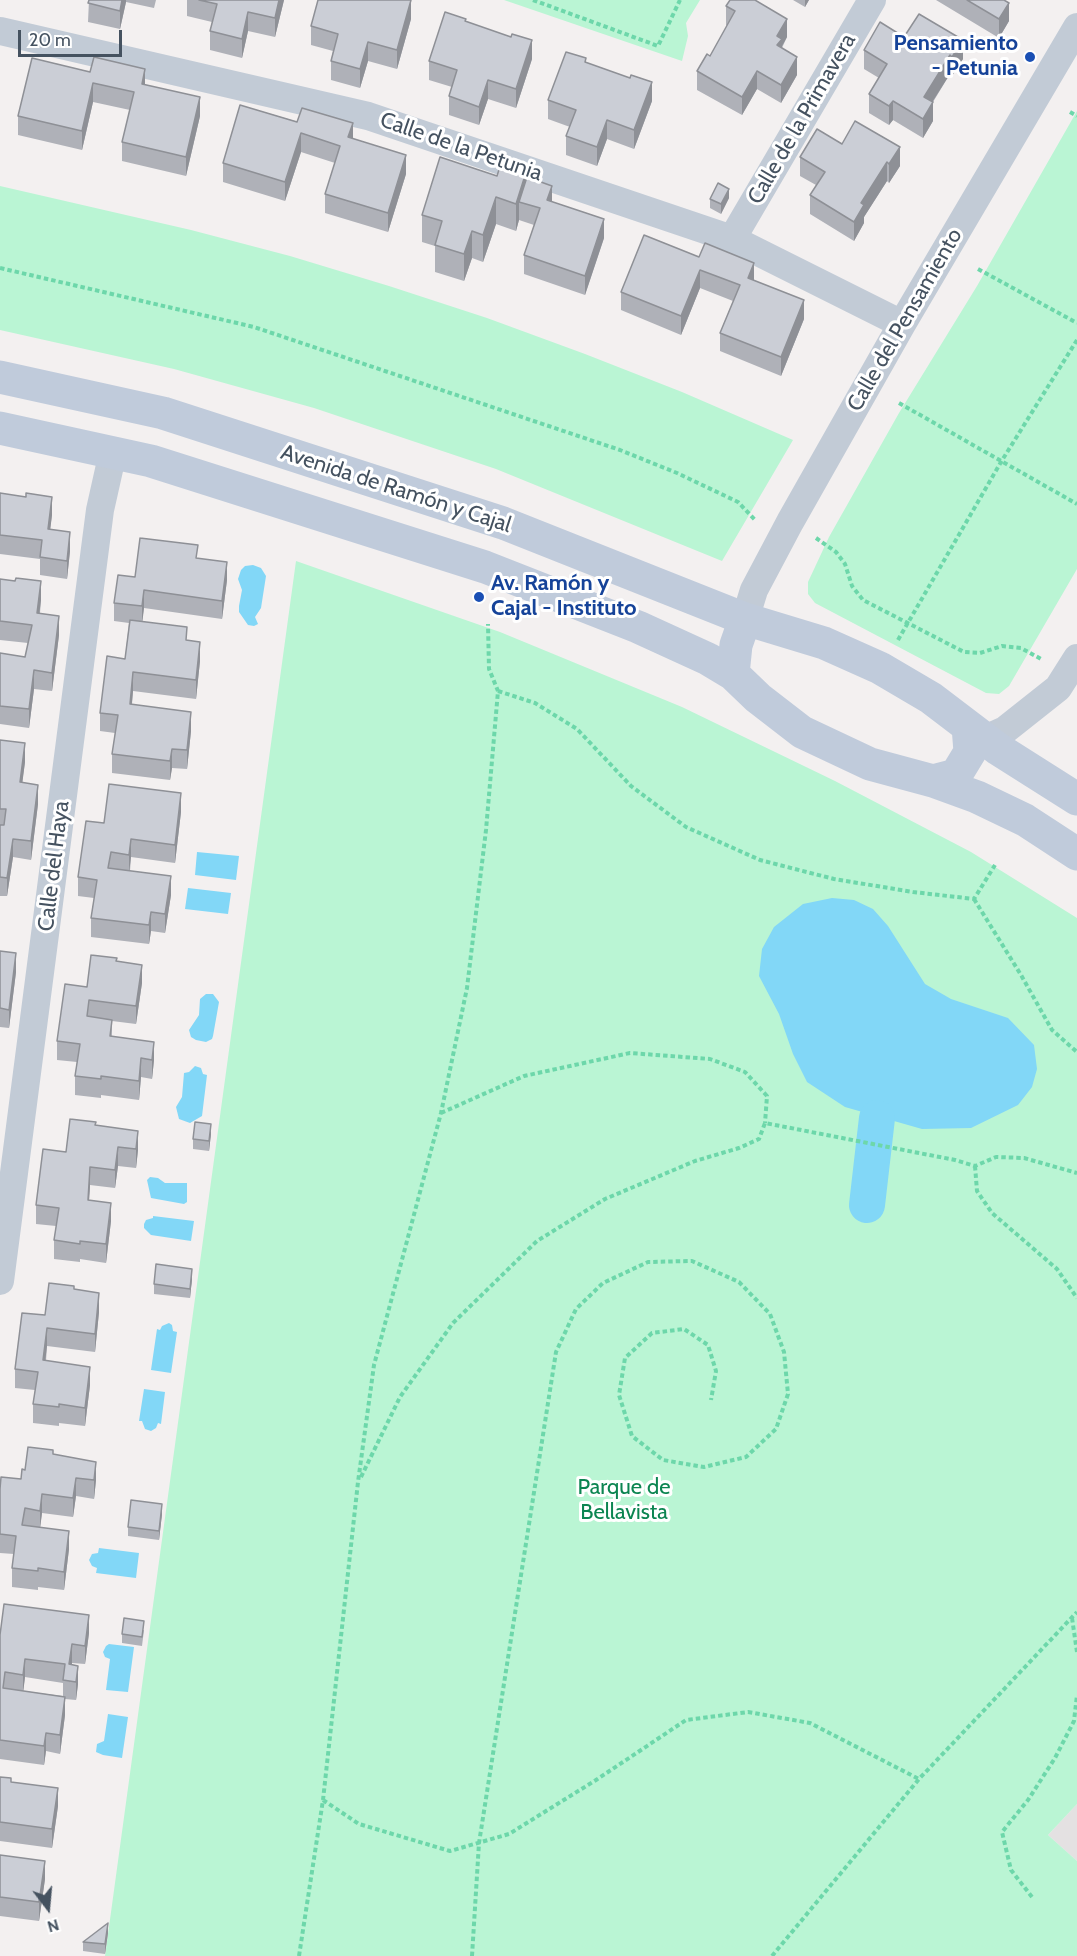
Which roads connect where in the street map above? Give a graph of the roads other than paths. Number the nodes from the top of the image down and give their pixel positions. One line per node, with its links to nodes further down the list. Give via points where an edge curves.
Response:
1 (872, 0): 4 (street, Calle de la Primavera)
2 (1077, 27): 5 (street, Calle del Pensamiento)
3 (0, 31): 4 (street, Calle de la Petunia, via 368,116)
4 (732, 238): 5 (street, Calle de la Petunia)
5 (902, 324): 9 (street, Calle del Pensamiento, via 790,522 754,590)
6 (0, 376): 9 (street, Avenida de Ramón y Cajal, via 163,413 492,520)
7 (0, 428): 8 (street, Avenida de Ramón y Cajal)
8 (113, 452): 11 (street, Avenida de Ramón y Cajal, via 485,567 638,627); 16 (street, Calle del Haya, via 100,510)
9 (745, 619): 11 (street, via 736,645); 12 (street, Avenida de Ramón y Cajal, via 824,643 880,668 931,698)
10 (1077, 658): 12 (street, via 1058,688 1005,730)
11 (733, 674): 13 (street, Avenida de Ramón y Cajal, via 802,732 870,764)
12 (976, 733): 13 (street, via 956,775); 14 (street)
13 (933, 782): 15 (street, via 1025,820)
14 (1077, 799)
15 (1077, 854)
16 (0, 1281)

